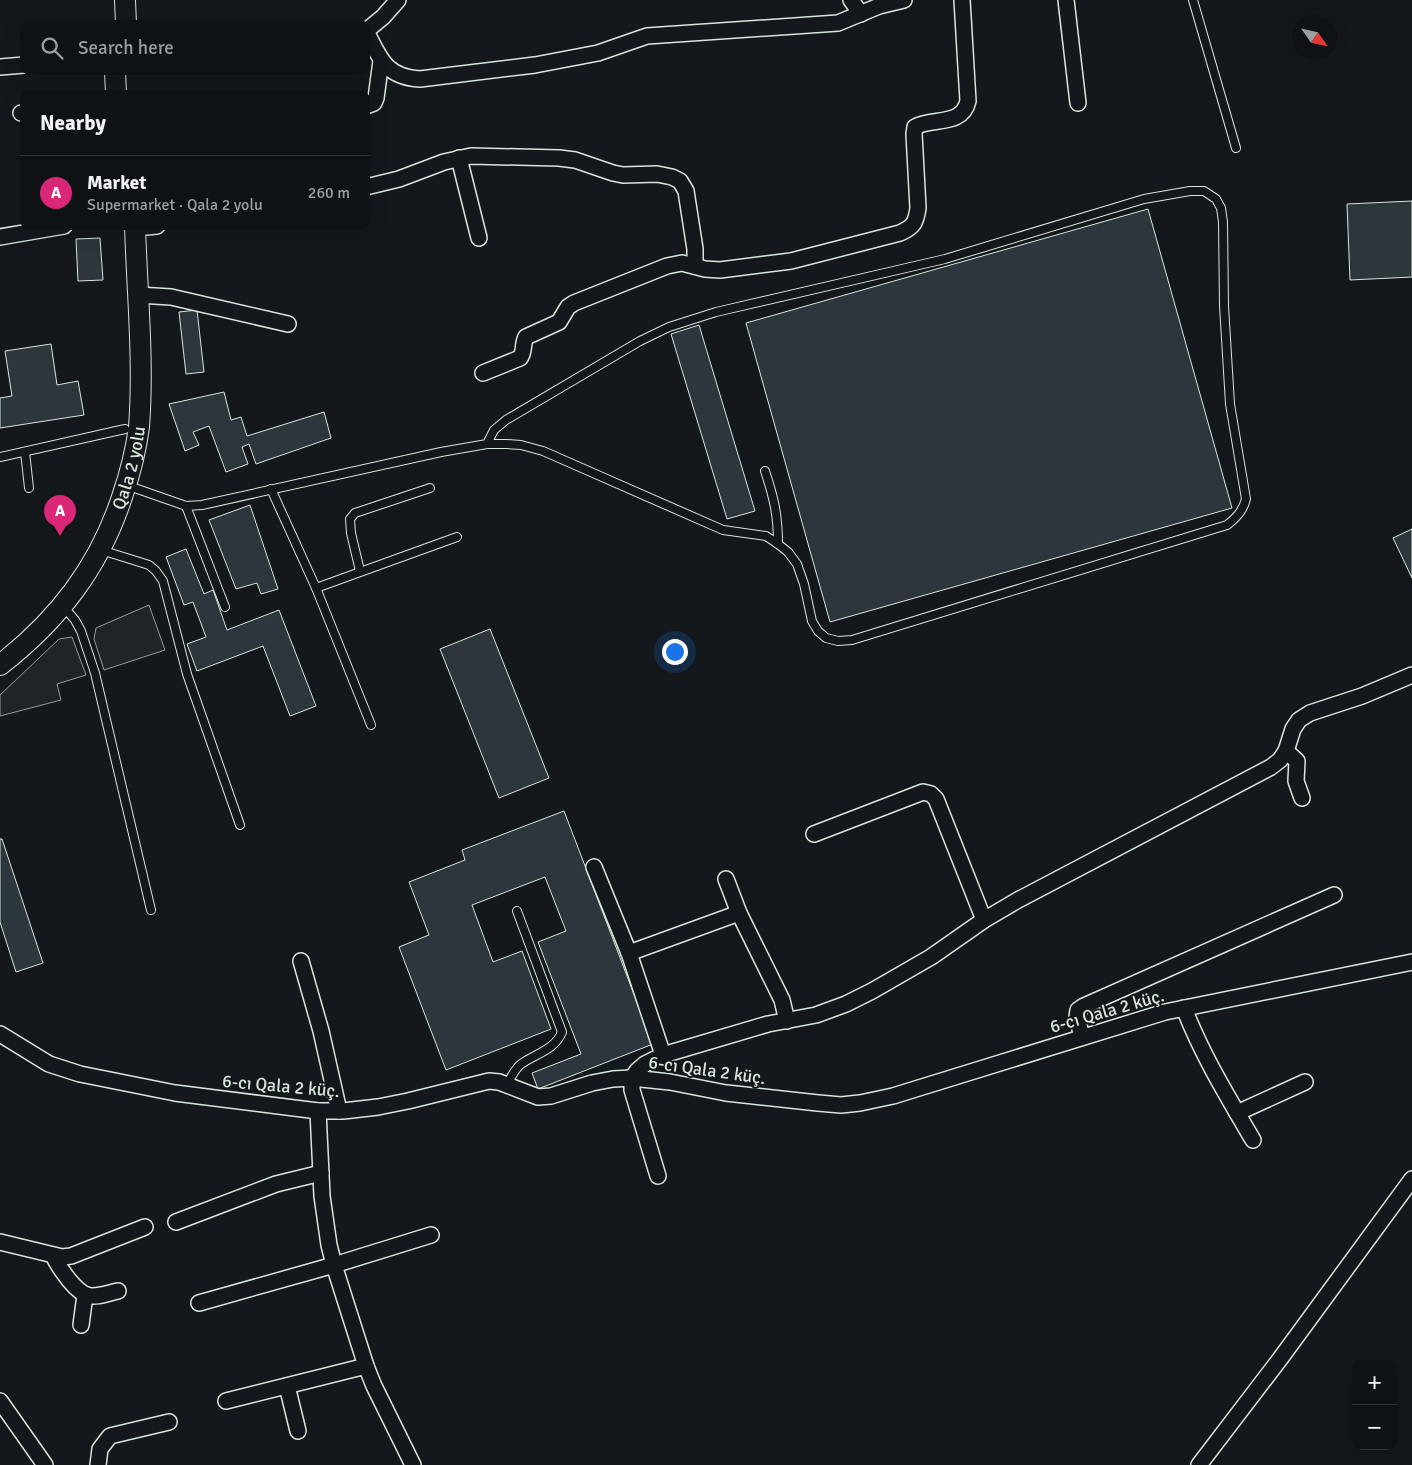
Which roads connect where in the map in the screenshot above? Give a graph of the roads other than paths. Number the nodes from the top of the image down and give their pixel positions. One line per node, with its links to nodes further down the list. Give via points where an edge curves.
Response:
1 (113, 0): 10 (main road)
2 (125, 0): 11 (main road)
3 (398, 0): 12 (street)
4 (851, 0): 9 (street)
5 (904, 0): 9 (street)
6 (962, 0): 31 (street, via 968,101 962,114 955,118 915,127 918,208 911,228 791,261 720,270)
7 (1066, 0): 21 (street)
8 (1193, 0): 23 (lane)
9 (861, 14): 14 (street, via 838,23 814,26 647,36 598,52 535,65 420,79 394,72)
10 (114, 20)
11 (126, 20)
12 (370, 28)
13 (370, 39): 14 (street)
14 (381, 61): 22 (street, via 376,98)
15 (20, 65): 16 (street)
16 (0, 67)
17 (115, 75): 19 (main road)
18 (129, 75): 20 (main road)
19 (116, 90)
20 (130, 90)
21 (1078, 103)
22 (370, 104)
23 (1236, 148)
24 (459, 158): 25 (street); 30 (street); 31 (street, via 559,158 575,160 613,174 672,176 686,191 696,248)
25 (370, 186)
26 (43, 230): 29 (street)
27 (130, 230): 32 (main road, Qala 2 yolu)
28 (130, 230): 35 (main road, Qala 2 yolu)
29 (0, 238)
30 (479, 238)
31 (695, 266): 34 (street, via 682,263 667,266 574,302 560,322 526,337 520,358)
32 (138, 295): 33 (street, via 171,297); 40 (main road, Qala 2 yolu, via 138,428)
33 (288, 324)
34 (484, 373)
35 (125, 429): 37 (lane); 52 (main road, Qala 2 yolu, via 113,483 89,545 54,597)
36 (487, 444): 43 (lane); 46 (lane, via 521,445 543,451 723,530 766,536); 46 (lane, via 494,430 506,420 669,327 716,312 945,260 1144,199 1204,191 1216,199 1223,222 1230,404 1246,498 1241,512 1227,526 852,640 838,641 826,638 818,631 812,621 797,564)
37 (24, 452): 38 (lane); 41 (lane)
38 (0, 457)
39 (766, 471): 46 (lane, via 776,502)
40 (126, 485): 44 (lane); 47 (main road, Qala 2 yolu, via 116,518)
41 (29, 488)
42 (430, 488): 48 (lane, via 355,513 350,518)
43 (271, 490): 44 (lane); 49 (lane)
44 (186, 506): 51 (lane)
45 (457, 537): 48 (lane)
46 (778, 544)
47 (101, 550): 50 (main road, Qala 2 yolu); 58 (lane, via 149,565 163,581 187,674)
48 (360, 571): 49 (lane)
49 (316, 588): 55 (lane)
50 (63, 606): 53 (main road, Qala 2 yolu, via 40,631); 63 (lane, via 78,625 95,672)
51 (225, 607)
52 (0, 648)
53 (0, 665)
54 (1412, 675): 56 (street, via 1362,696 1310,712 1293,729)
55 (371, 725)
56 (1286, 751): 57 (street, via 1297,761 1296,781); 66 (street, via 1271,767)
57 (1302, 798)
58 (240, 825)
59 (814, 834): 66 (street, via 923,792 931,794 936,799)
60 (594, 867): 67 (street)
61 (726, 878): 65 (street)
62 (1334, 895): 73 (street, via 1084,1006 1078,1010 1077,1017)
63 (151, 910)
64 (517, 911): 77 (lane, via 562,1032 554,1045 520,1065)
65 (739, 913): 67 (street); 71 (street, via 782,1000)
66 (984, 920): 71 (street, via 950,945 872,991 830,1011)
67 (628, 953): 74 (street)
68 (301, 961): 79 (street)
69 (1412, 962): 70 (street, 6-cı Qala 2 küç.)
70 (1184, 1008): 73 (street, 6-cı Qala 2 küç.); 80 (street, via 1196,1040)
71 (787, 1021): 74 (street)
72 (0, 1034): 78 (street, 6-cı Qala 2 küç., via 48,1064 80,1074 175,1093)
73 (1082, 1038): 75 (street, 6-cı Qala 2 küç., via 893,1096 860,1103 726,1093)
74 (663, 1055): 75 (street, via 645,1064)
75 (632, 1078): 77 (street, 6-cı Qala 2 küç., via 592,1083 538,1097); 83 (street, via 634,1099)
76 (1305, 1082): 80 (street)
77 (507, 1085): 79 (street, 6-cı Qala 2 küç., via 489,1080 408,1102)
78 (318, 1111): 79 (street, 6-cı Qala 2 küç.); 82 (street)
79 (339, 1111)
80 (1237, 1113): 81 (street)
81 (1253, 1140)
82 (321, 1173): 85 (street, via 276,1184); 90 (street)
83 (658, 1176)
84 (1412, 1179): 104 (street)
85 (176, 1222)
86 (145, 1227): 89 (street, via 71,1256)
87 (431, 1235): 90 (street)
88 (0, 1242): 89 (street)
89 (54, 1256): 92 (street, via 78,1292)
90 (334, 1265): 93 (street); 95 (street)
91 (118, 1291): 92 (street, via 93,1297)
92 (85, 1295): 94 (street)
93 (199, 1303)
94 (81, 1325)
95 (366, 1366): 96 (street); 103 (street)
96 (287, 1386): 98 (street); 100 (street)
97 (0, 1401): 101 (street)
98 (226, 1401)
99 (169, 1422): 102 (street, via 110,1436 100,1449)
100 (298, 1431)
101 (45, 1465)
102 (98, 1465)
103 (413, 1465)
104 (1199, 1465)

